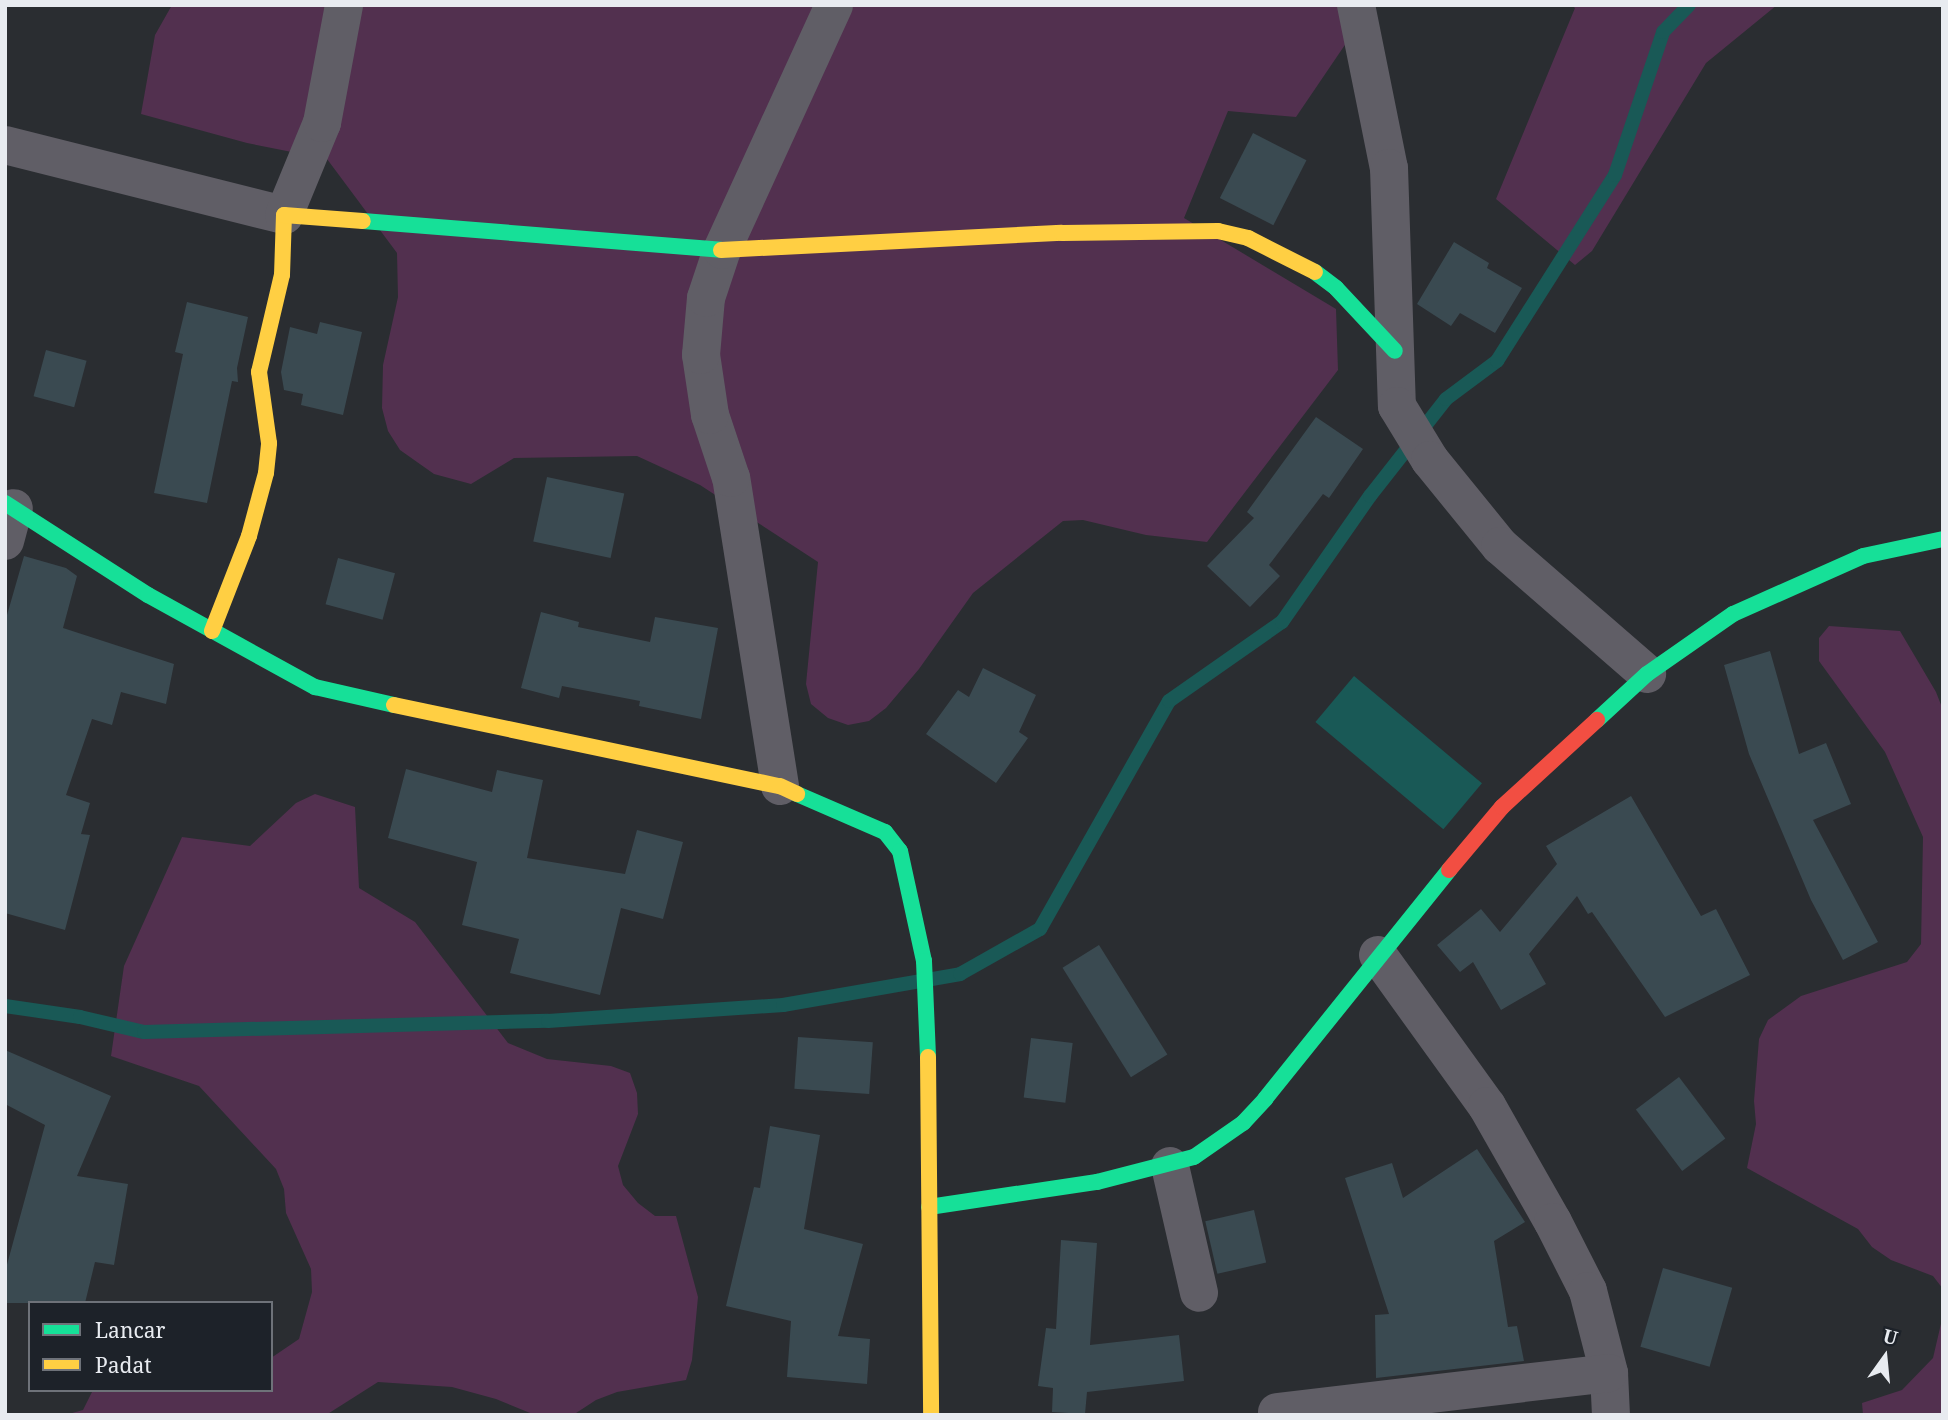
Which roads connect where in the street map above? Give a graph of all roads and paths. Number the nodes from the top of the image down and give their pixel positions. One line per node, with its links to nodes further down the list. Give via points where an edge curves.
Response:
1 (344, 5): 5 (street, via 322,123)
2 (834, 5): 6 (street)
3 (1356, 5): 7 (street, via 1390,168)
4 (5, 145): 5 (street)
5 (284, 215): 6 (street); 10 (street, via 282,275 259,372 270,443 266,473)
6 (722, 250): 7 (street, via 1062,233 1217,231 1248,238 1306,265 1336,288); 12 (street, via 706,298 701,355 710,415 731,478)
7 (1395, 351): 11 (street, via 1396,406 1430,460 1500,547)
8 (8, 517): 10 (street)
9 (1943, 538): 11 (street, via 1863,556 1733,614)
10 (212, 631): 12 (street, via 298,678 348,696)
11 (1647, 674): 13 (street, via 1502,807)
12 (780, 786): 15 (street, via 885,832 900,851 924,961 928,1006)
13 (1378, 955): 14 (street, via 1243,1123 1194,1157); 17 (street, via 1487,1106 1553,1222 1588,1291)
14 (1170, 1166): 15 (street, via 1097,1182); 16 (street)
15 (929, 1207): 19 (street)
16 (1199, 1293)
17 (1609, 1373): 18 (street); 20 (street)
18 (1276, 1412)
19 (931, 1415)
20 (1611, 1415)

